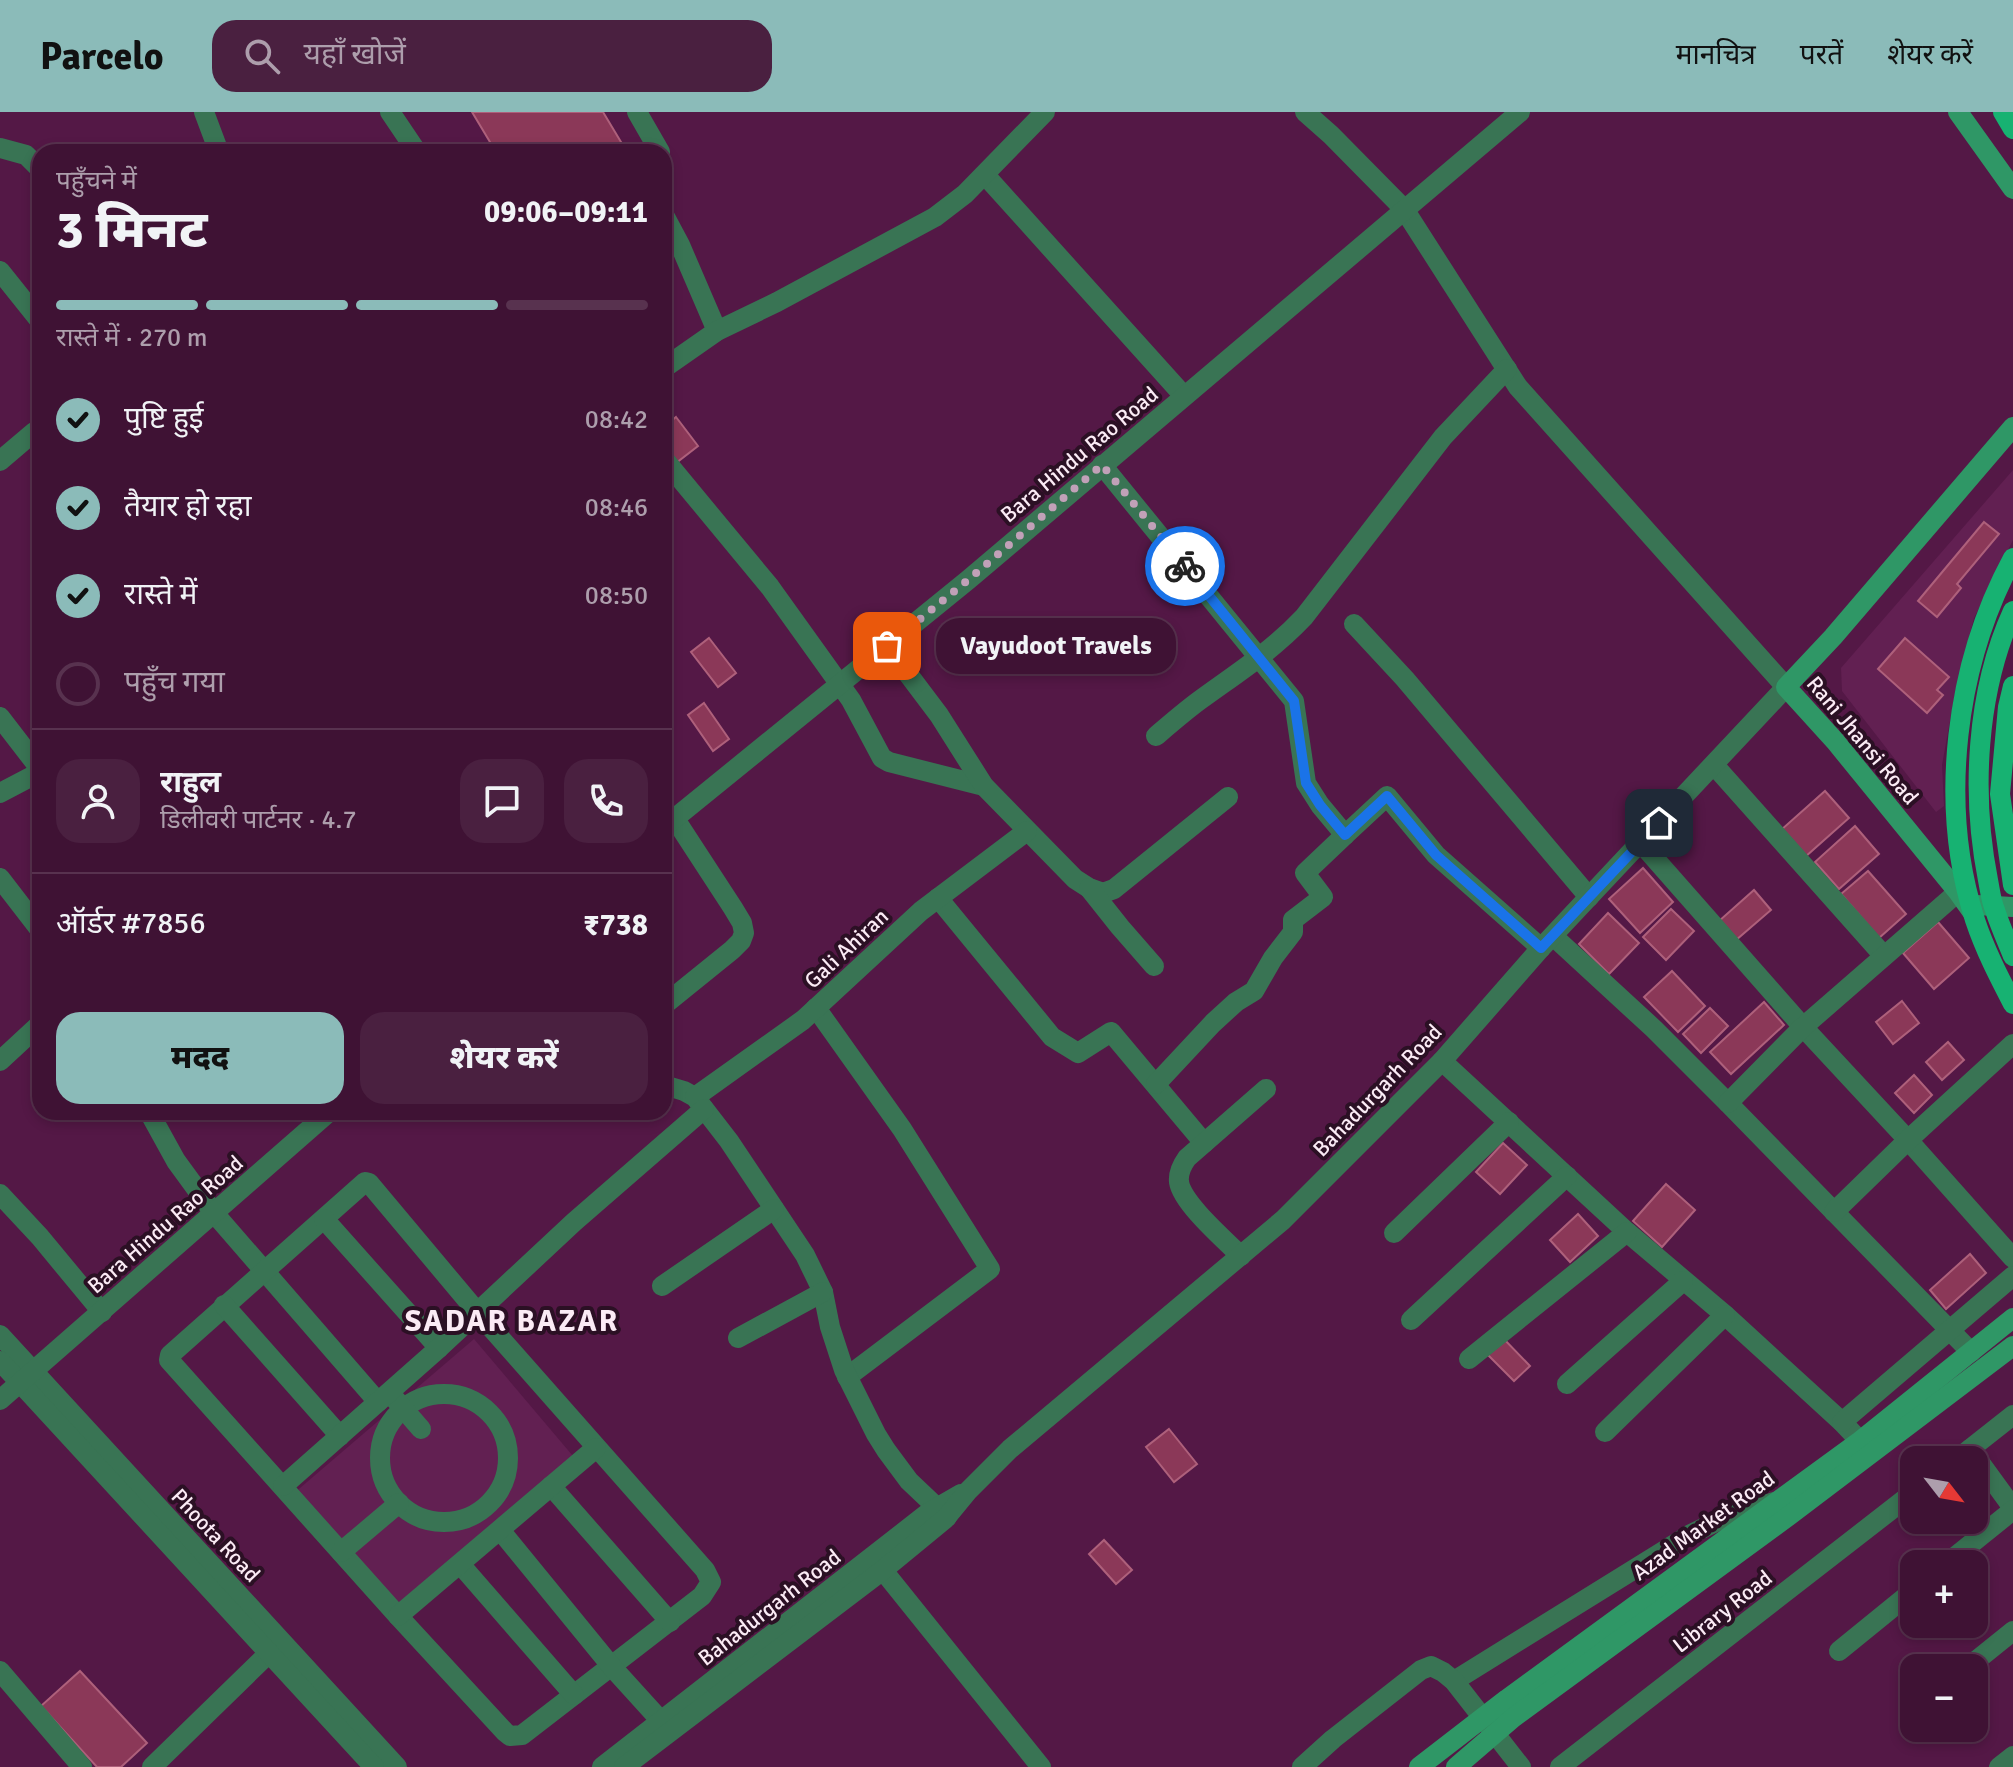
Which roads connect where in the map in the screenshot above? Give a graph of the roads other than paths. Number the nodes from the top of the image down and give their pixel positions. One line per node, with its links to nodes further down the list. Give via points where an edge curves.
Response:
1 (204, 112): 10 (street)
2 (390, 112): 11 (street)
3 (637, 112): 12 (street)
4 (1045, 112): 15 (street)
5 (1305, 112): 17 (street)
6 (1520, 112): 17 (street, Bara Hindu Rao Road)
7 (1958, 112): 16 (main road)
8 (2003, 112): 9 (main road)
9 (2013, 129)
10 (216, 144)
11 (412, 144)
12 (655, 144)
13 (0, 148): 14 (street)
14 (32, 161)
15 (985, 175): 21 (street, via 935,217); 24 (street)
16 (2013, 189)
17 (1404, 209): 23 (street); 24 (street, Bara Hindu Rao Road)
18 (672, 230): 21 (street)
19 (0, 271): 20 (street)
20 (32, 309)
21 (717, 331): 22 (street)
22 (672, 362)
23 (1507, 369): 34 (street, via 1443,437 1304,617); 37 (street)
24 (1184, 396): 28 (street, Bara Hindu Rao Road)
25 (2013, 427): 37 (main road, Rani Jhansi Road)
26 (32, 434): 27 (street)
27 (0, 461)
28 (1102, 465): 33 (street, Bara Hindu Rao Road); 34 (street)
29 (672, 469): 35 (street, via 770,587)
30 (2013, 558): 65 (main road, bridge, via 1987,615 1971,671 1958,733 1956,780 1958,840 1974,917)
31 (2013, 611): 61 (main road, bridge, via 1984,708 1978,800 1994,909)
32 (1354, 624): 54 (street)
33 (887, 646): 35 (street, Bara Hindu Rao Road); 43 (street)
34 (1260, 659): 39 (street); 49 (street, via 1294,701 1306,783)
35 (840, 685): 43 (street, via 882,758); 46 (street, Bara Hindu Rao Road)
36 (2013, 686): 52 (main road, via 2000,794)
37 (1786, 687): 41 (street, Bahadurgarh Road); 56 (main road, Rani Jhansi Road)
38 (0, 717): 40 (street)
39 (1156, 736)
40 (32, 759)
41 (1714, 765): 50 (street, Bahadurgarh Road); 60 (street)
42 (32, 775): 44 (street)
43 (984, 786): 48 (street)
44 (0, 793)
45 (1228, 797): 53 (street, via 1114,889 1103,893)
46 (672, 821)
47 (672, 827): 64 (street, via 733,908 744,933 732,950)
48 (1027, 831): 53 (street); 55 (street, Gali Ahiran)
49 (1345, 835): 59 (street, via 1387,796 1436,855); 72 (street, via 1305,873 1323,897 1293,920 1293,932 1254,991 1224,1012)
50 (1641, 843): 54 (street, Bahadurgarh Road); 67 (street)
51 (0, 878): 58 (street)
52 (2013, 885)
53 (1089, 888): 62 (street)
54 (1589, 897): 59 (street, Bahadurgarh Road)
55 (938, 898): 66 (street, Gali Ahiran); 72 (street, via 1052,1037 1078,1053 1111,1032)
56 (1963, 899): 57 (main road); 60 (street); 63 (main road, Rani Jhansi Road)
57 (2013, 907)
58 (32, 920)
59 (1547, 942): 71 (street, Bahadurgarh Road); 76 (street, via 1654,1029)
60 (1884, 956): 67 (street)
61 (2013, 956)
62 (1154, 966)
63 (2013, 991)
64 (672, 999)
65 (2013, 1004)
66 (816, 1008): 75 (street, Gali Ahiran); 112 (street, via 902,1129 990,1269)
67 (1803, 1027): 76 (street); 80 (street)
68 (32, 1031): 70 (street)
69 (2013, 1044): 80 (street)
70 (0, 1061)
71 (1442, 1061): 79 (street); 90 (street, Bahadurgarh Road)
72 (1156, 1084): 81 (street)
73 (672, 1087): 75 (street)
74 (1266, 1089): 81 (street)
75 (700, 1103): 84 (street); 99 (street, Gali Ahiran)
76 (1728, 1103): 85 (street)
77 (153, 1120): 86 (street)
78 (320, 1120): 86 (street, Bara Hindu Rao Road)
79 (1509, 1122): 82 (street); 89 (street)
80 (1908, 1140): 85 (street); 91 (street)
81 (1204, 1143): 90 (street, via 1182,1166 1179,1184 1192,1206)
82 (1567, 1176): 88 (street); 102 (street)
83 (0, 1194): 98 (street)
84 (774, 1209): 95 (street); 96 (street)
85 (1834, 1212): 103 (street)
86 (214, 1213): 92 (street); 98 (street, Bara Hindu Rao Road)
87 (324, 1219): 92 (street); 99 (street, via 369,1183); 107 (street)
88 (1627, 1232): 94 (street); 109 (street)
89 (1394, 1233)
90 (1241, 1256): 133 (street, Bahadurgarh Road)
91 (2013, 1258)
92 (263, 1271): 97 (street); 114 (street)
93 (2013, 1276): 103 (street)
94 (1683, 1281): 100 (street); 113 (street)
95 (662, 1286)
96 (823, 1292): 105 (street); 112 (street)
97 (224, 1305): 121 (street); 126 (street, via 169,1360)
98 (102, 1312): 111 (street, Bara Hindu Rao Road)
99 (478, 1313): 107 (street, Gali Ahiran); 124 (street)
100 (1725, 1315): 118 (street); 120 (street)
101 (2013, 1318): 108 (main road, Azad Market Road)
102 (1411, 1320)
103 (1949, 1330): 108 (street); 118 (street)
104 (0, 1335): 111 (street, Phoota Road)
105 (738, 1338)
106 (2013, 1346): 151 (main road, Azad Market Road, via 1513,1718)
107 (439, 1348): 114 (street, Gali Ahiran)
108 (1971, 1352): 122 (main road, Azad Market Road)
109 (1469, 1359)
110 (0, 1361): 111 (street, Phoota Road)
111 (27, 1377): 115 (street, Bara Hindu Rao Road); 144 (street, Phoota Road); 156 (street, Phoota Road)
112 (847, 1377): 133 (street, via 886,1450)
113 (1567, 1384)
114 (384, 1398): 116 (street); 121 (street, Gali Ahiran)
115 (0, 1400)
116 (404, 1410): 119 (street); 129 (street, via 385,1433 380,1453 381,1473); 131 (street, via 431,1396 452,1395 488,1412 507,1449 507,1471)
117 (2013, 1415): 123 (street)
118 (1842, 1422): 122 (street)
119 (421, 1429)
120 (1605, 1432)
121 (340, 1436): 126 (street, Gali Ahiran)
122 (1860, 1441): 128 (main road, Azad Market Road)
123 (1973, 1446)
124 (596, 1448): 127 (street); 141 (street, via 709,1577 706,1592)
125 (1988, 1482): 132 (street)
126 (283, 1486): 136 (street)
127 (551, 1486): 134 (street); 141 (street)
128 (1777, 1501): 148 (street, via 1691,1534); 151 (main road, Azad Market Road)
129 (399, 1503): 131 (street, via 423,1519 445,1523); 136 (street)
130 (1900, 1503): 164 (street, Library Road)
131 (485, 1508): 134 (street)
132 (2013, 1509): 135 (street)
133 (942, 1512): 137 (street, Bahadurgarh Road)
134 (501, 1528): 138 (street); 146 (street)
135 (1963, 1550)
136 (341, 1552): 140 (street)
137 (878, 1563): 150 (street, Bahadurgarh Road); 158 (street, Bahadurgarh Road); 159 (street)
138 (460, 1564): 140 (street); 149 (street)
139 (1900, 1601): 143 (street)
140 (398, 1616): 149 (street, via 510,1736 522,1735)
141 (670, 1622): 146 (street)
142 (2013, 1631): 145 (street)
143 (1839, 1651)
144 (269, 1653): 154 (street); 155 (street, Phoota Road)
145 (1984, 1654)
146 (612, 1667): 149 (street); 150 (street)
147 (0, 1671): 153 (street)
148 (1454, 1681): 151 (street); 160 (street, via 1436,1667 1421,1670)
149 (574, 1695)
150 (661, 1721): 157 (street, Bahadurgarh Road)
151 (1489, 1726): 161 (main road, Azad Market Road); 162 (main road, Azad Market Road); 163 (street)
152 (2013, 1756): 165 (street)
153 (82, 1767)
154 (152, 1767)
155 (374, 1767)
156 (397, 1767)
157 (602, 1767)
158 (624, 1767)
159 (1041, 1767)
160 (1302, 1767)
161 (1419, 1767)
162 (1456, 1767)
163 (1521, 1767)
164 (1560, 1767)
165 (1999, 1767)

